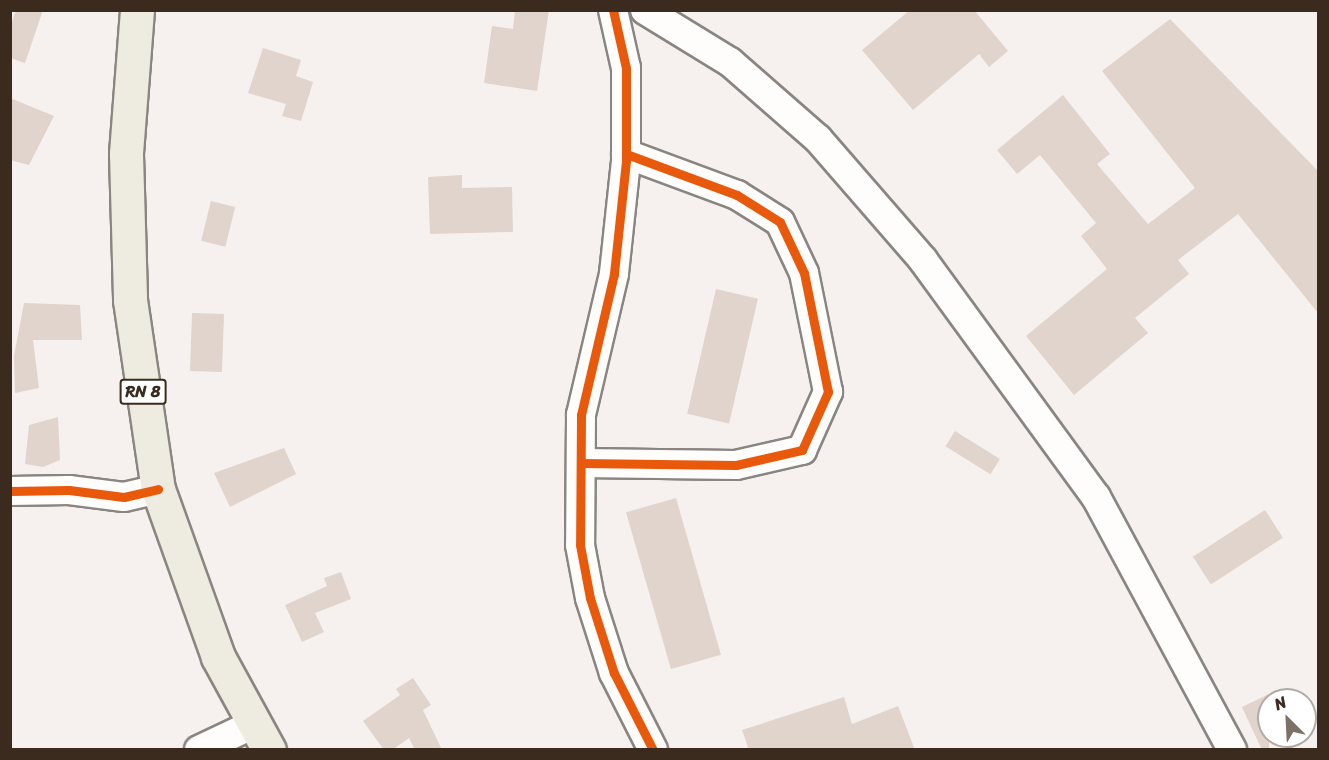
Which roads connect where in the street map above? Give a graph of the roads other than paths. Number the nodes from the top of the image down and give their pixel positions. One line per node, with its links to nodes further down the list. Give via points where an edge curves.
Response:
1 (137, 10): 6 (main road, RN 8, via 126,154 130,300)
2 (613, 10): 4 (street, via 626,68)
3 (645, 10): 11 (street, via 729,62 818,139 922,260 1096,497)
4 (626, 154): 5 (street, via 614,273 581,415); 5 (street, via 737,195 780,222 804,273 828,392 802,450 736,465 664,468)
5 (581, 463): 10 (street, via 580,545 590,598 614,673)
6 (158, 489): 7 (street, via 124,497 69,490); 8 (main road, RN 8, via 218,657)
7 (10, 491)
8 (262, 737): 9 (street)
9 (200, 750)
10 (652, 750)
11 (1232, 750)

